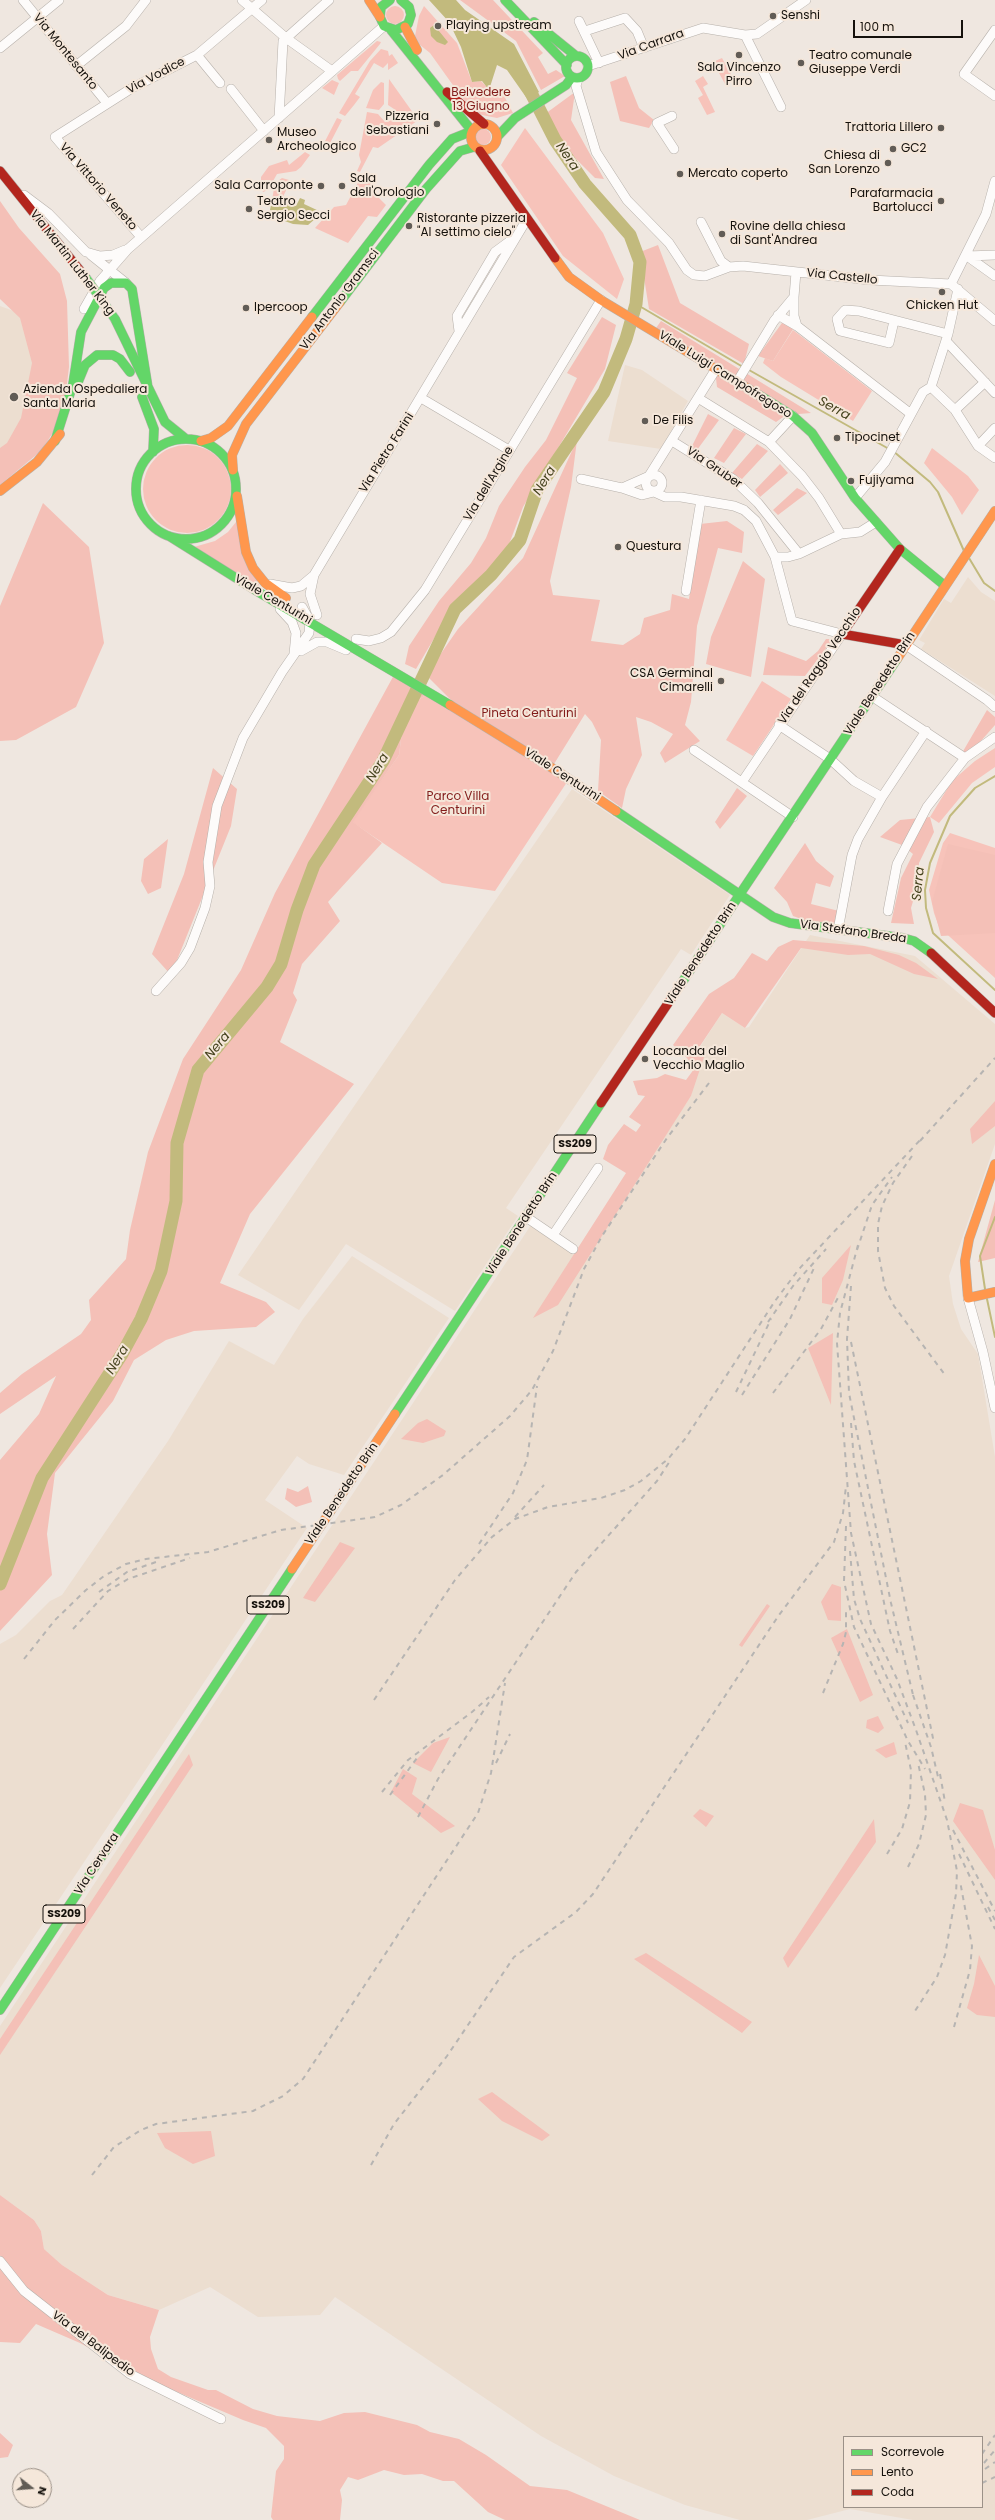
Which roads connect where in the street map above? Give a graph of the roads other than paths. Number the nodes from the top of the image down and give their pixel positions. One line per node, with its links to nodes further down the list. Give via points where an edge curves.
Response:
1 (23, 0): 17 (street, Via Montesanto)
2 (59, 0): 17 (street)
3 (146, 0): 31 (street, via 126,26)
4 (242, 0): 14 (street)
5 (262, 0): 14 (street, Via Vodice)
6 (329, 0): 24 (street)
7 (369, 0): 16 (main road)
8 (388, 0): 16 (main road, via 382,8)
9 (402, 0): 10 (main road); 15 (main road, via 409,6)
10 (416, 0): 15 (main road)
11 (505, 0): 30 (main road)
12 (515, 0): 28 (main road, via 537,25)
13 (802, 2): 23 (street, Via Carrara, via 757,34)
14 (252, 8): 24 (street); 27 (street, Via Vodice)
15 (411, 15): 19 (main road)
16 (380, 17): 20 (main road)
17 (37, 18): 25 (street); 31 (street, Via Montesanto)
18 (579, 21): 22 (street)
19 (405, 27): 20 (main road); 44 (main road, via 420,55 448,93)
20 (388, 28): 33 (street); 40 (main road, via 415,58)
21 (995, 30): 37 (street, via 964,74)
22 (585, 31): 26 (street, via 625,18 637,31); 29 (street)
23 (745, 35): 26 (street, Via Carrara, via 703,28); 39 (street)
24 (286, 38): 33 (street); 42 (street, via 283,41)
25 (0, 48)
26 (644, 48): 29 (street, Via Carrara)
27 (197, 54): 35 (street); 38 (street, Via Vodice)
28 (576, 56): 30 (main road, via 570,59); 32 (main road, via 586,60)
29 (599, 63): 32 (street, Via Carrara)
30 (567, 65): 34 (main road, via 567,72)
31 (76, 66): 38 (street, Via Montesanto)
32 (588, 66): 34 (main road, via 587,73)
33 (332, 70): 42 (street)
34 (575, 78): 43 (main road); 64 (street, Via Castello, via 596,152 614,181 643,218 670,243 687,270 694,275 705,276)
35 (220, 83)
36 (231, 89): 45 (street)
37 (995, 96)
38 (107, 103): 47 (street, Via Vodice)
39 (781, 107)
40 (452, 108): 46 (main road); 48 (main road, via 456,126)
41 (672, 116): 51 (street, via 657,123)
42 (279, 118): 45 (street)
43 (515, 118): 44 (main road); 49 (main road)
44 (487, 124): 46 (main road, via 479,125); 49 (main road, via 494,129)
45 (264, 131): 59 (street)
46 (472, 131): 48 (main road, Via Antonio Gramsci); 50 (main road, via 470,139)
47 (55, 137): 59 (street, Via Vittorio Veneto)
48 (452, 139): 94 (main road, Via Antonio Gramsci, via 405,194 228,426 211,438)
49 (496, 141): 50 (main road, via 486,151); 53 (main road, Viale Luigi Campofregoso, via 494,156)
50 (477, 149): 53 (main road, Viale Luigi Campofregoso); 103 (main road, Via Antonio Gramsci, via 460,151 426,189 246,424 232,455)
51 (674, 149)
52 (0, 171): 56 (main road, Via Martin Luther King)
53 (498, 176): 57 (main road, Viale Luigi Campofregoso)
54 (995, 182): 63 (street, via 986,214)
55 (0, 183): 68 (main road, Via Martin Luther King)
56 (14, 190): 61 (street, via 48,213); 68 (main road, Via Martin Luther King)
57 (527, 219): 72 (main road, Viale Luigi Campofregoso, via 569,276); 87 (street, Via Pietro Farini, via 513,239 495,252 457,316 458,331)
58 (701, 222): 64 (street, via 721,261)
59 (141, 237): 60 (street)
60 (128, 249): 61 (street, via 113,255 100,256); 65 (street)
61 (86, 252): 65 (street)
62 (995, 255): 63 (street)
63 (967, 256): 67 (street); 70 (street)
64 (730, 267): 66 (street, Via Castello)
65 (110, 269): 69 (street); 79 (street, via 82,312 77,330)
66 (796, 272): 70 (street, Via Castello); 71 (street)
67 (995, 276)
68 (83, 281): 76 (main road, Via Martin Luther King, bridge)
69 (126, 284): 79 (main road, via 111,283 104,288 84,326); 85 (main road, via 132,289 135,298)
70 (955, 286): 74 (street); 78 (street)
71 (794, 297): 73 (street); 77 (street)
72 (603, 301): 80 (main road, Viale Luigi Campofregoso); 99 (street, Via dell'Argine)
73 (778, 315): 77 (street); 82 (street)
74 (995, 320)
75 (894, 321): 75 (street, via 845,310 837,319 840,331 889,343); 78 (street)
76 (112, 322): 81 (main road, Via Martin Luther King); 85 (main road, Via Martin Luther King)
77 (797, 326): 90 (street)
78 (947, 338): 83 (street); 84 (street)
79 (75, 363): 96 (main road, via 72,384)
80 (716, 369): 82 (main road, Viale Luigi Campofregoso); 88 (street)
81 (130, 372): 96 (main road, via 120,359 113,355 97,355 90,359 82,371 70,411); 100 (main road, Via Martin Luther King, via 154,429)
82 (737, 382): 91 (main road, Viale Luigi Campofregoso)
83 (985, 382): 86 (street); 89 (street)
84 (931, 387): 89 (street); 90 (street, via 923,392)
85 (148, 388): 93 (main road, Via Martin Luther King, via 165,422)
86 (995, 393)
87 (421, 398): 99 (street); 124 (street, Via Pietro Farini)
88 (698, 398): 95 (street); 97 (street)
89 (955, 410): 98 (street)
90 (911, 414): 112 (street, via 885,462)
91 (793, 416): 97 (street); 112 (main road, Viale Luigi Campofregoso, via 812,433)
92 (995, 428): 98 (street)
93 (186, 439): 94 (main road); 100 (main road, via 163,445)
94 (201, 441): 103 (main road, via 215,448)
95 (672, 441): 101 (street); 120 (street, Via Gruber, via 733,479 758,503)
96 (55, 442): 109 (main road, via 37,462)
97 (769, 442): 118 (street, via 811,487)
98 (978, 446): 102 (street)
99 (510, 450): 131 (street, Via dell'Argine, via 425,590 402,620 381,638 369,641)
100 (153, 452): 119 (main road, via 144,462 139,474 138,502 152,526)
101 (662, 457): 104 (street); 106 (street)
102 (995, 458)
103 (233, 470): 107 (main road)
104 (649, 476): 106 (street, via 656,475); 108 (street); 110 (street, via 646,486)
105 (581, 479): 108 (street)
106 (662, 482): 110 (street, via 659,490); 111 (street)
107 (236, 488): 119 (main road, via 234,504 227,518 215,530 195,538); 125 (main road, Viale Centurini, via 246,552 253,568)
108 (622, 488): 110 (street, via 642,495)
109 (0, 491)
110 (654, 492): 111 (street, via 665,497)
111 (681, 497): 113 (street)
112 (855, 498): 115 (main road, Viale Luigi Campofregoso)
113 (701, 500): 123 (street, via 744,510 756,521); 127 (street)
114 (995, 511): 117 (main road, Viale Benedetto Brin)
115 (876, 522): 118 (street, via 860,532); 121 (main road, Viale Luigi Campofregoso)
116 (995, 525): 117 (main road)
117 (981, 532): 126 (main road, Viale Benedetto Brin)
118 (840, 534): 122 (street)
119 (169, 536): 128 (main road, Viale Centurini)
120 (791, 546): 122 (street, Via Gruber); 123 (street, via 788,551)
121 (900, 550): 126 (main road, Viale Luigi Campofregoso); 130 (main road, Via del Raggio Vecchio)
122 (799, 554): 123 (street, via 788,557)
123 (776, 556): 130 (street, via 792,621)
124 (314, 575): 125 (street, Via Pietro Farini, via 301,586 292,588); 129 (street, Via Pietro Farini, via 310,594)
125 (265, 583): 129 (main road, Viale Centurini)
126 (944, 585): 132 (main road, Viale Benedetto Brin)
127 (686, 591)
128 (260, 593): 129 (main road, Viale Centurini); 133 (street, via 292,622 296,633)
129 (314, 618): 131 (main road, Viale Centurini); 133 (street, via 309,633); 134 (main road, Viale Centurini)
130 (842, 634): 132 (main road); 137 (street, Via del Raggio Vecchio)
131 (356, 639): 134 (main road, Viale Centurini)
132 (906, 645): 135 (main road, Viale Benedetto Brin); 136 (street)
133 (293, 656): 134 (street, via 308,645 327,642 363,658); 149 (street, via 243,738 232,764 217,806 208,862 210,886 205,908 190,948 181,963)
134 (380, 662): 146 (main road, Viale Centurini, via 557,771)
135 (873, 697): 138 (street); 142 (main road, Viale Benedetto Brin)
136 (995, 707)
137 (779, 725): 142 (street); 143 (street, Via del Raggio Vecchio)
138 (926, 731): 141 (street); 144 (street)
139 (995, 737): 141 (street)
140 (694, 750): 143 (street)
141 (965, 758): 147 (street, via 927,807 910,835 897,864)
142 (830, 759): 144 (street, via 854,781); 145 (main road, Viale Benedetto Brin)
143 (742, 782): 145 (street)
144 (882, 797): 148 (street, via 865,825 852,855)
145 (793, 817): 146 (main road, Viale Benedetto Brin)
146 (740, 894): 148 (main road, Via Stefano Breda, via 781,921); 153 (main road, Viale Benedetto Brin / SS209)
147 (888, 911)
148 (838, 930): 150 (main road, Via Stefano Breda, via 903,938 925,947)
149 (156, 991)
150 (995, 1013)
151 (995, 1164): 157 (main road, via 969,1239 965,1260)
152 (598, 1168): 154 (street)
153 (526, 1217): 154 (street); 159 (main road, Viale Benedetto Brin / SS209)
154 (553, 1235): 155 (street)
155 (573, 1249)
156 (995, 1292): 157 (main road)
157 (968, 1298): 158 (street)
158 (995, 1408)
159 (128, 1817): 160 (main road, Via Cervara / SS209)
160 (0, 2010)
161 (0, 2261): 162 (street, Via del Balipedio, via 24,2291 130,2374)
162 (221, 2419)

